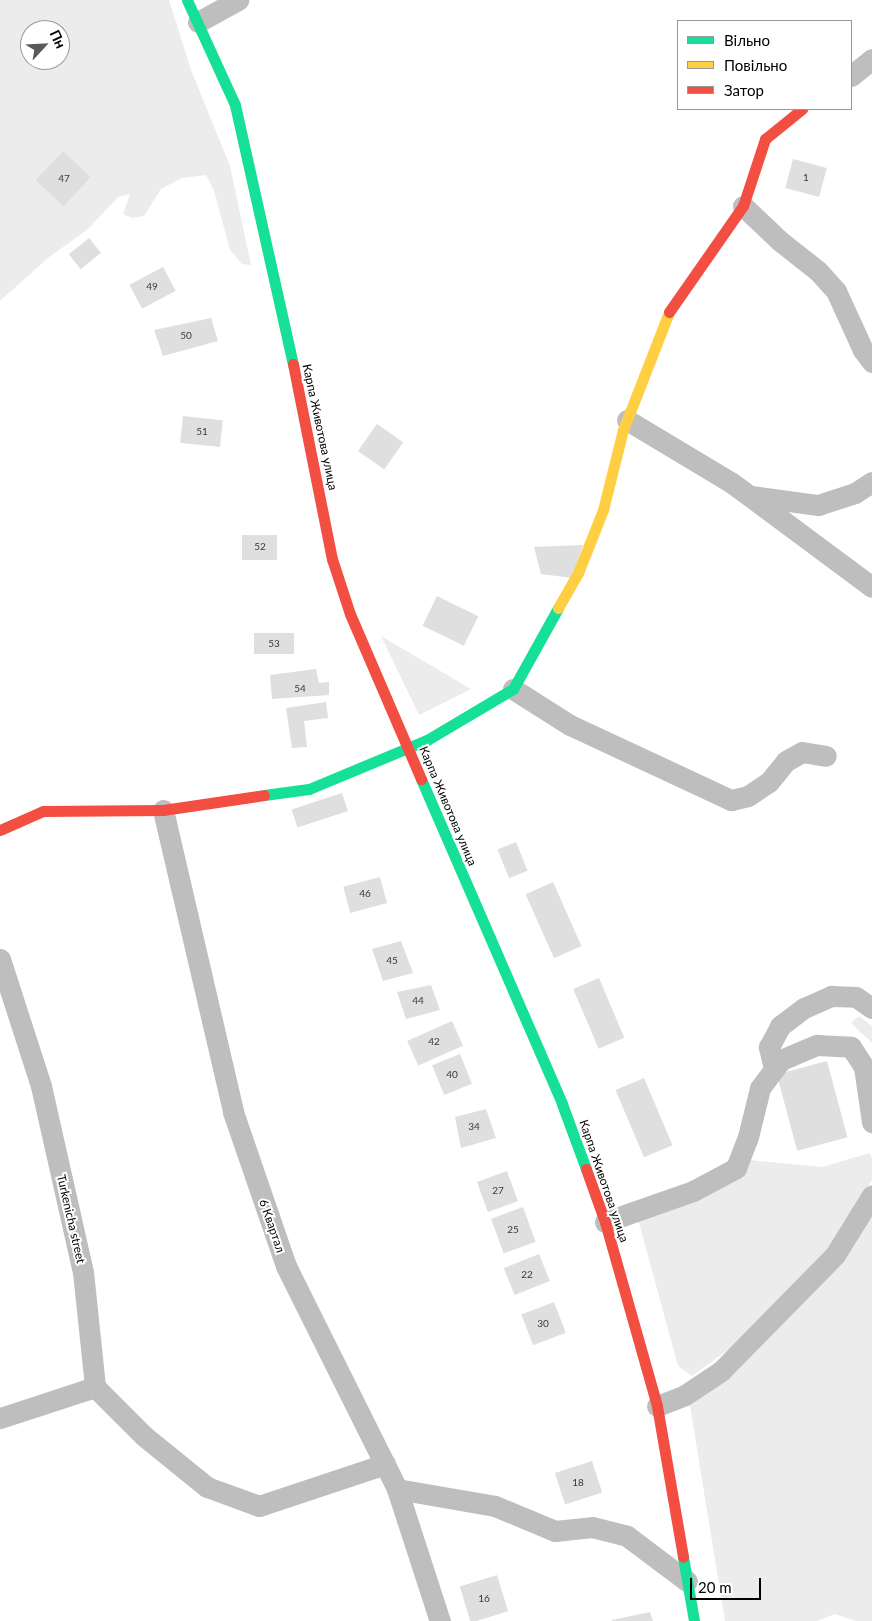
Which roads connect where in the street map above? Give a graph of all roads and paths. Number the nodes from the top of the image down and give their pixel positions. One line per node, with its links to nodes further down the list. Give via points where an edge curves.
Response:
1 (187, 0): 3 (main road, Карпа Животова улица)
2 (238, 0): 3 (street)
3 (198, 22): 14 (main road, Карпа Животова улица, via 235,105 301,401 332,559 350,614)
4 (872, 59): 5 (street)
5 (852, 75)
6 (801, 110): 7 (main road, via 765,139)
7 (743, 206): 8 (street, via 818,271 836,292 863,350); 9 (main road, via 671,308)
8 (872, 362)
9 (627, 420): 11 (street); 13 (main road, via 603,510 578,573)
10 (872, 482): 11 (street, via 855,493 818,505)
11 (749, 495): 12 (street)
12 (872, 587)
13 (513, 689): 14 (main road, via 427,740); 15 (street, via 570,725 731,800 769,782 786,762 802,752)
14 (408, 747): 16 (main road, via 309,789); 23 (main road, Карпа Животова улица, via 562,1104)
15 (826, 756)
16 (163, 810): 17 (main road, via 43,811); 27 (street, 6 Квартал, via 233,1112 286,1266)
17 (0, 830)
18 (0, 959): 24 (street, Turkenicha street, via 41,1086 83,1272)
19 (872, 1008): 20 (street, via 856,997 831,996 804,1008 780,1026 769,1047)
20 (774, 1069): 21 (street, via 781,1060 817,1045 851,1047 864,1067); 23 (street, via 760,1088 736,1168 693,1190)
21 (872, 1122)
22 (872, 1195): 25 (street, via 835,1255 721,1371 686,1395)
23 (605, 1222): 25 (main road, Карпа Животова улица)
24 (95, 1387): 26 (street); 27 (street, via 144,1436 207,1487 259,1506)
25 (657, 1406): 29 (main road, Карпа Животова улица)
26 (0, 1418)
27 (385, 1464): 28 (street, 6 Квартал)
28 (397, 1489): 29 (street, via 495,1506 556,1531 592,1527 626,1536); 30 (street, 6 Квартал)
29 (686, 1582): 31 (main road, Карпа Животова улица)
30 (440, 1621)
31 (694, 1621)

